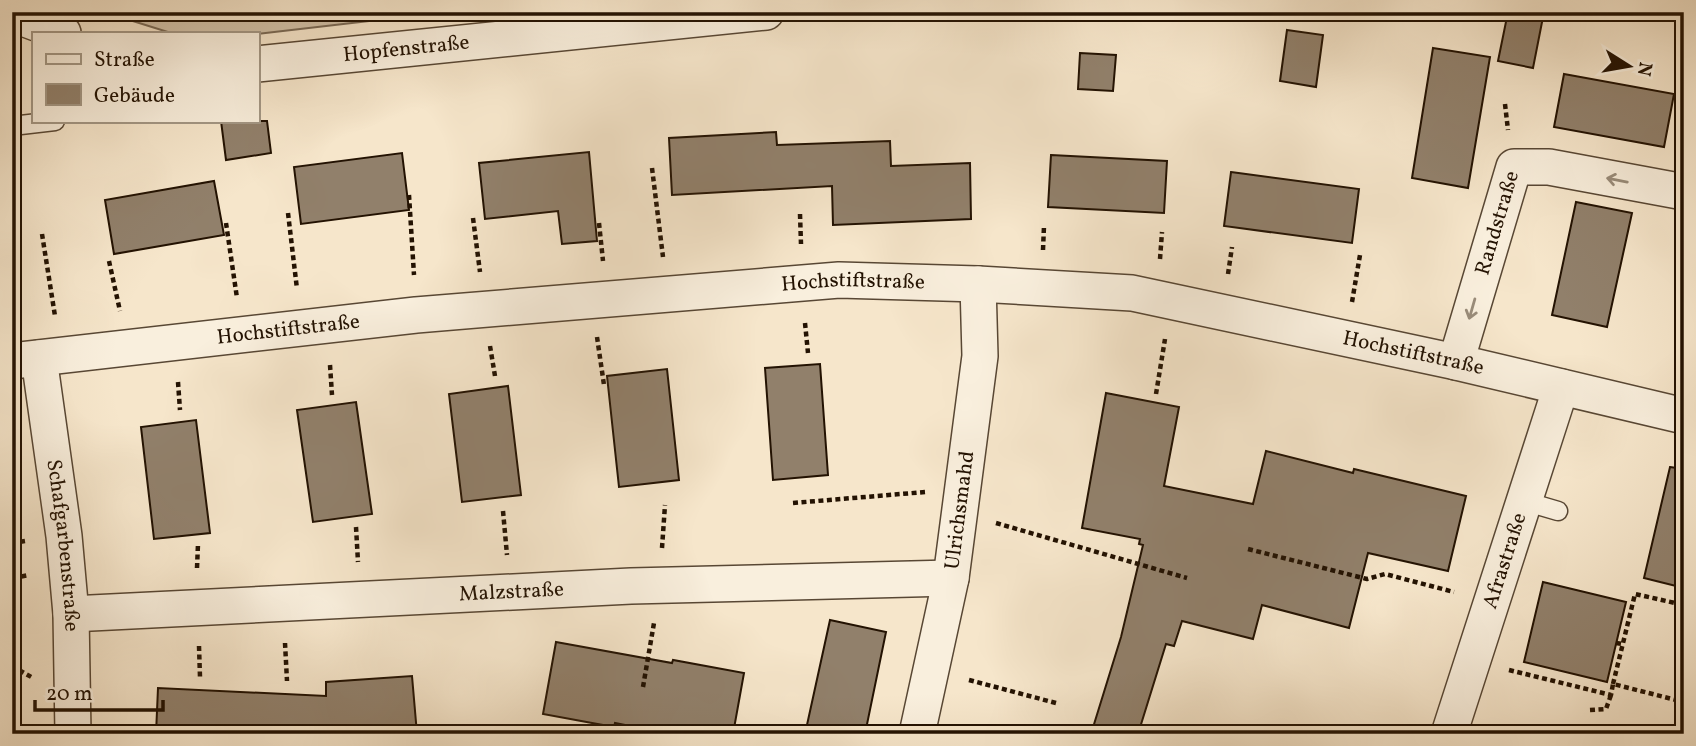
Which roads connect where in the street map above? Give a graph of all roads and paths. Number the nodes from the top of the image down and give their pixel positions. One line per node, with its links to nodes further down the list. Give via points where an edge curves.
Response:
1 (766, 12): 4 (street, Hopfenstraße)
2 (12, 14): 3 (street)
3 (60, 32)
4 (259, 64)
5 (46, 122): 6 (lane)
6 (12, 126)
7 (652, 168): 16 (path)
8 (1684, 192): 24 (street, Randstraße, one-way to 24, via 1549,167 1514,167)
9 (410, 195): 19 (path)
10 (288, 213): 20 (path)
11 (473, 218): 18 (path)
12 (226, 223): 21 (path)
13 (42, 234): 23 (path)
14 (109, 261): 22 (path)
15 (978, 284): 16 (street, Hochstiftstraße, via 839,280); 17 (street, Hochstiftstraße, via 1132,292); 28 (street, Ulrichsmahd, via 979,356)
16 (668, 294): 18 (street, Hochstiftstraße)
17 (1170, 300): 24 (street, Hochstiftstraße); 26 (path)
18 (484, 309): 19 (street, Hochstiftstraße)
19 (416, 315): 20 (street, Hochstiftstraße)
20 (302, 328): 21 (street, Hochstiftstraße)
21 (243, 334): 22 (street, Hochstiftstraße)
22 (127, 348): 23 (street, Hochstiftstraße)
23 (38, 358): 37 (street, Schafgarbenstraße)
24 (1456, 362): 25 (street, Hochstiftstraße)
25 (1561, 387): 27 (street, Hochstiftstraße); 29 (street, Afrastraße)
26 (1157, 394)
27 (1684, 416)
28 (961, 500): 30 (path); 33 (street, Ulrichsmahd); 34 (path)
29 (1524, 501): 31 (lane); 35 (street, Afrastraße)
30 (793, 503)
31 (1558, 511)
32 (1248, 549): 35 (path, via 1367,579 1385,574)
33 (951, 578): 37 (street, Malzstraße, via 631,586); 41 (street, Ulrichsmahd)
34 (1187, 578)
35 (1492, 604): 40 (street, Afrastraße)
36 (1684, 605): 39 (path, via 1635,594)
37 (71, 614): 47 (street, Schafgarbenstraße)
38 (1616, 643): 39 (path)
39 (1623, 645): 42 (path)
40 (1472, 661): 43 (path); 49 (street, Afrastraße)
41 (932, 670): 45 (path); 48 (street, Ulrichsmahd)
42 (1614, 684): 43 (path); 44 (path)
43 (1611, 695): 46 (path, via 1606,709)
44 (1684, 702)
45 (1056, 703)
46 (1590, 710)
47 (73, 734)
48 (917, 734)
49 (1450, 734)

